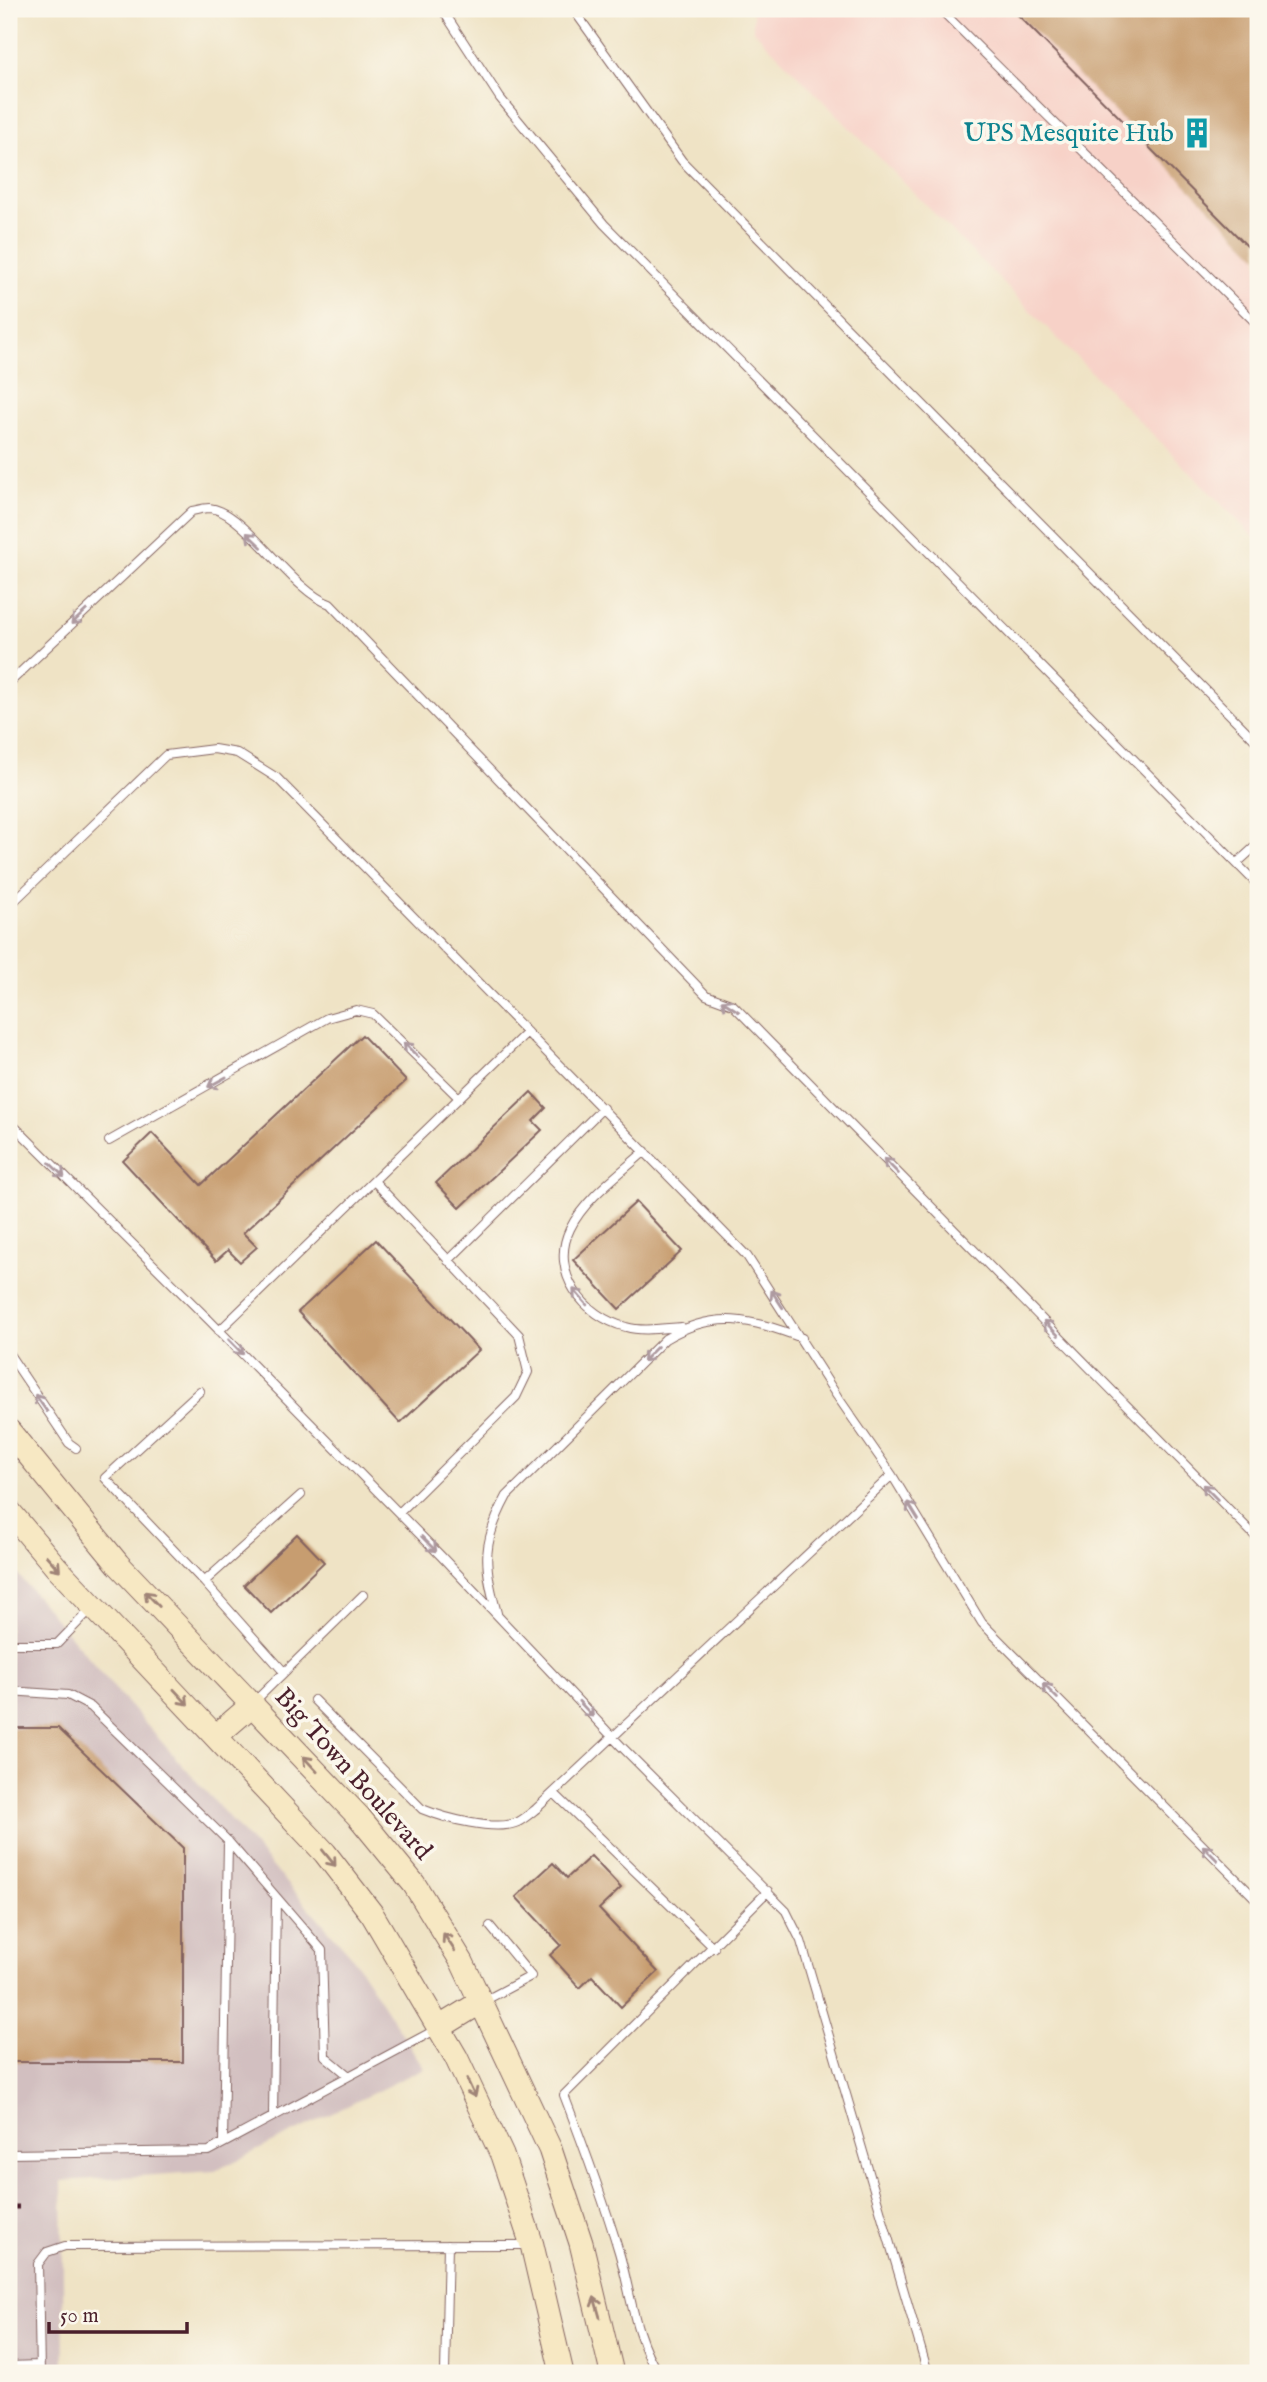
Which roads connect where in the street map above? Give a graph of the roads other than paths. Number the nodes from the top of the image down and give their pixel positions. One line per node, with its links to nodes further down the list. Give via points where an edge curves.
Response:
1 (442, 9): 8 (lane, via 499,98 604,224)
2 (573, 9): 6 (lane, via 682,161)
3 (940, 9): 4 (lane)
4 (1258, 325)
5 (9, 683): 30 (lane, one-way to 5, via 733,1005 706,995 330,604 303,587 231,518 210,508 192,511)
6 (1258, 743)
7 (1258, 844): 8 (lane)
8 (1237, 863): 9 (lane)
9 (1258, 885)
10 (9, 906): 11 (lane, via 166,755 214,749 237,753 277,778)
11 (527, 1032): 12 (lane); 13 (lane)
12 (459, 1098): 15 (lane, one-way to 15, via 373,1014 356,1010 327,1018); 17 (lane)
13 (603, 1108): 16 (lane); 18 (lane)
14 (9, 1121): 20 (lane, one-way to 20)
15 (109, 1141)
16 (645, 1151): 19 (lane, one-way to 16, via 627,1328 596,1313 569,1284 564,1265 564,1243 571,1226); 21 (lane, one-way to 16, via 747,1256)
17 (374, 1181): 18 (lane); 20 (lane)
18 (448, 1261): 28 (lane, via 519,1335 527,1372 516,1397)
19 (687, 1327): 21 (lane, via 720,1319 742,1320); 34 (lane, one-way to 34, via 665,1339 506,1496 492,1522 485,1552)
20 (219, 1331): 28 (lane, one-way to 28)
21 (802, 1338): 26 (lane)
22 (9, 1354): 25 (lane, one-way to 22)
23 (200, 1391): 31 (lane, via 105,1478)
24 (9, 1431): 39 (main road, Big Town Boulevard, one-way to 24, via 118,1564)
25 (76, 1448)
26 (892, 1475): 41 (lane); 46 (lane, one-way to 26, via 982,1622)
27 (301, 1495): 31 (lane)
28 (399, 1513): 34 (lane, one-way to 34)
29 (15, 1522): 33 (main road, one-way to 33)
30 (1258, 1539)
31 (204, 1582): 36 (lane)
32 (363, 1595): 36 (lane)
33 (93, 1607): 35 (lane, via 57,1644); 40 (main road, one-way to 40)
34 (498, 1617): 41 (lane, one-way to 41)
35 (9, 1644)
36 (284, 1672): 39 (lane)
37 (9, 1691): 43 (lane, via 68,1695 91,1707)
38 (314, 1700): 42 (lane, via 408,1798 441,1817 517,1823)
39 (253, 1704): 40 (main road); 49 (main road, Big Town Boulevard, one-way to 39, via 414,1884 359,1817)
40 (217, 1735): 50 (main road, one-way to 50, via 325,1853 372,1914)
41 (612, 1737): 42 (lane); 44 (lane)
42 (554, 1793): 48 (lane)
43 (228, 1841): 45 (lane); 53 (lane)
44 (768, 1891): 48 (lane); 63 (lane, via 786,1911 801,1941)
45 (276, 1897): 51 (lane, via 322,1950 325,2056); 52 (lane)
46 (1258, 1901)
47 (490, 1926): 49 (lane, via 531,1976)
48 (714, 1948): 62 (lane, via 564,2095 600,2188 637,2330)
49 (481, 2002): 50 (main road); 61 (main road, Big Town Boulevard, one-way to 49, via 567,2197 531,2105)
50 (440, 2028): 51 (lane); 56 (main road, one-way to 56, via 502,2155)
51 (349, 2076): 52 (lane)
52 (273, 2116): 53 (lane)
53 (223, 2143): 54 (lane, via 209,2151)
54 (9, 2154)
55 (448, 2245): 56 (lane); 58 (lane, via 65,2246 47,2252 38,2264); 59 (lane)
56 (532, 2245): 60 (main road)
57 (9, 2366): 58 (lane)
58 (39, 2369)
59 (446, 2373)
60 (562, 2373)
61 (612, 2373)
62 (658, 2373)
63 (928, 2373)

